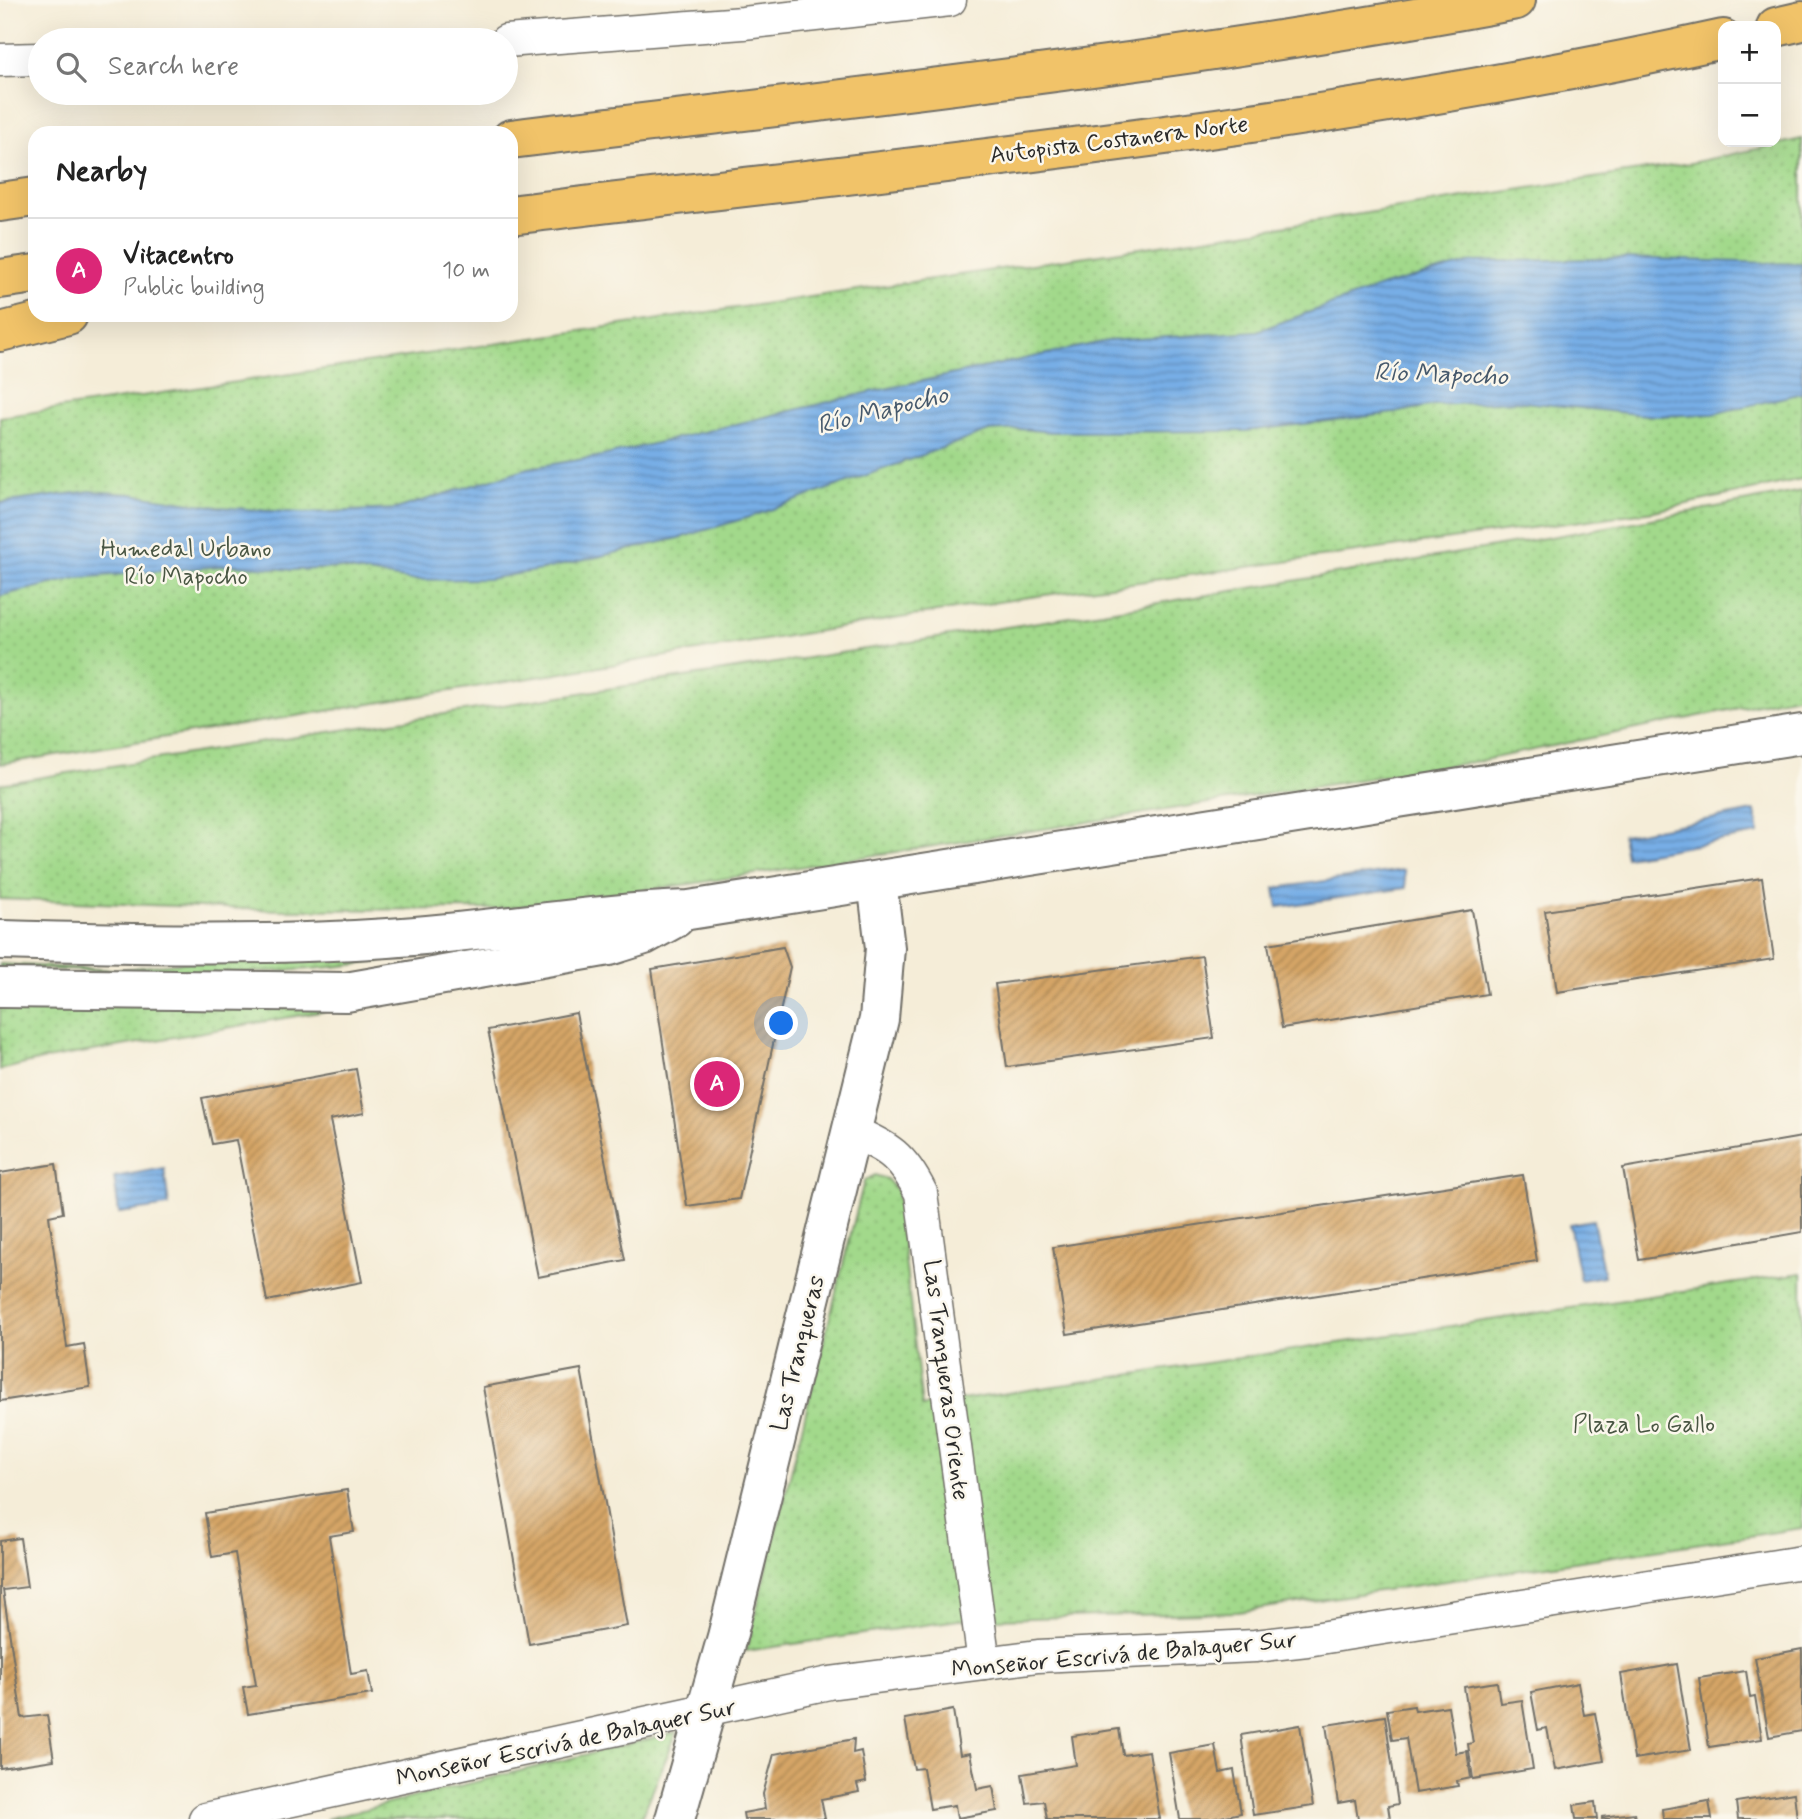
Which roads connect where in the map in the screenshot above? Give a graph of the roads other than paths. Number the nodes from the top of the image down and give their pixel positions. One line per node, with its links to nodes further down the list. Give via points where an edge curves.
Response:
1 (950, 0): 5 (street, via 743,23)
2 (1516, 0): 9 (highway, via 1125,60)
3 (1802, 22): 4 (highway)
4 (1781, 26)
5 (518, 40)
6 (1718, 40): 12 (highway, Autopista Costanera Norte, via 1421,98)
7 (28, 60): 8 (street)
8 (0, 61)
9 (518, 138)
10 (28, 198): 11 (highway)
11 (0, 202)
12 (518, 214)
13 (28, 275): 14 (highway)
14 (0, 279)
15 (40, 322): 16 (highway)
16 (0, 332)
17 (1802, 734): 18 (street)
18 (877, 881): 19 (street); 22 (street, Las Tranqueras, via 885,948 879,1019)
19 (689, 910): 20 (street, via 324,942); 21 (street, via 643,935 609,946 346,992)
20 (0, 940)
21 (0, 988)
22 (852, 1132): 24 (street, Las Tranqueras Oriente, via 885,1146 907,1166 921,1193); 25 (street, Las Tranqueras)
23 (1802, 1562): 24 (street, Monseñor Escrivá de Balaguer Sur, via 1307,1640)
24 (984, 1663): 25 (street, Monseñor Escrivá de Balaguer Sur, via 830,1683)
25 (707, 1712): 26 (street, Monseñor Escrivá de Balaguer Sur); 27 (street, Las Tranqueras)
26 (205, 1819)
27 (675, 1819)

